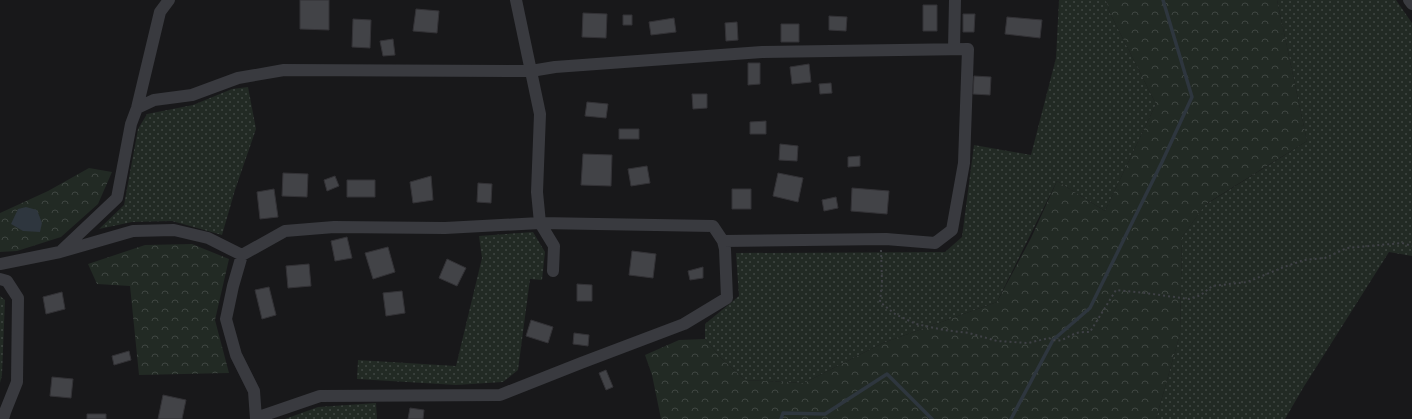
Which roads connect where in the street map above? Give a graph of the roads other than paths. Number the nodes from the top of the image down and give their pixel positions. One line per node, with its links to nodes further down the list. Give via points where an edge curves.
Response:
1 (169, 0): 8 (street, via 160,12)
2 (516, 0): 7 (street)
3 (955, 0): 6 (street)
4 (1409, 0): 5 (street)
5 (1412, 4)
6 (954, 49): 7 (street, via 762,52 555,67); 10 (street, via 968,49 964,163 952,230 935,243 886,239)
7 (532, 71): 8 (street, via 284,70 238,78 192,95 154,100); 9 (street, via 540,114 537,192)
8 (137, 108): 11 (street, via 131,124 117,198)
9 (540, 223): 10 (street, via 714,226); 12 (street, via 445,228 334,227 285,231); 14 (street, via 554,246)
10 (723, 241): 17 (street, via 727,298 684,324 500,395 320,396)
11 (60, 252): 12 (street, via 133,231 174,230 208,238); 13 (street)
12 (242, 255): 17 (street, via 226,319 236,355 254,391)
13 (0, 264)
14 (553, 271)
15 (0, 279): 16 (street, via 7,281 18,298 18,382)
16 (3, 419)
17 (256, 419)

